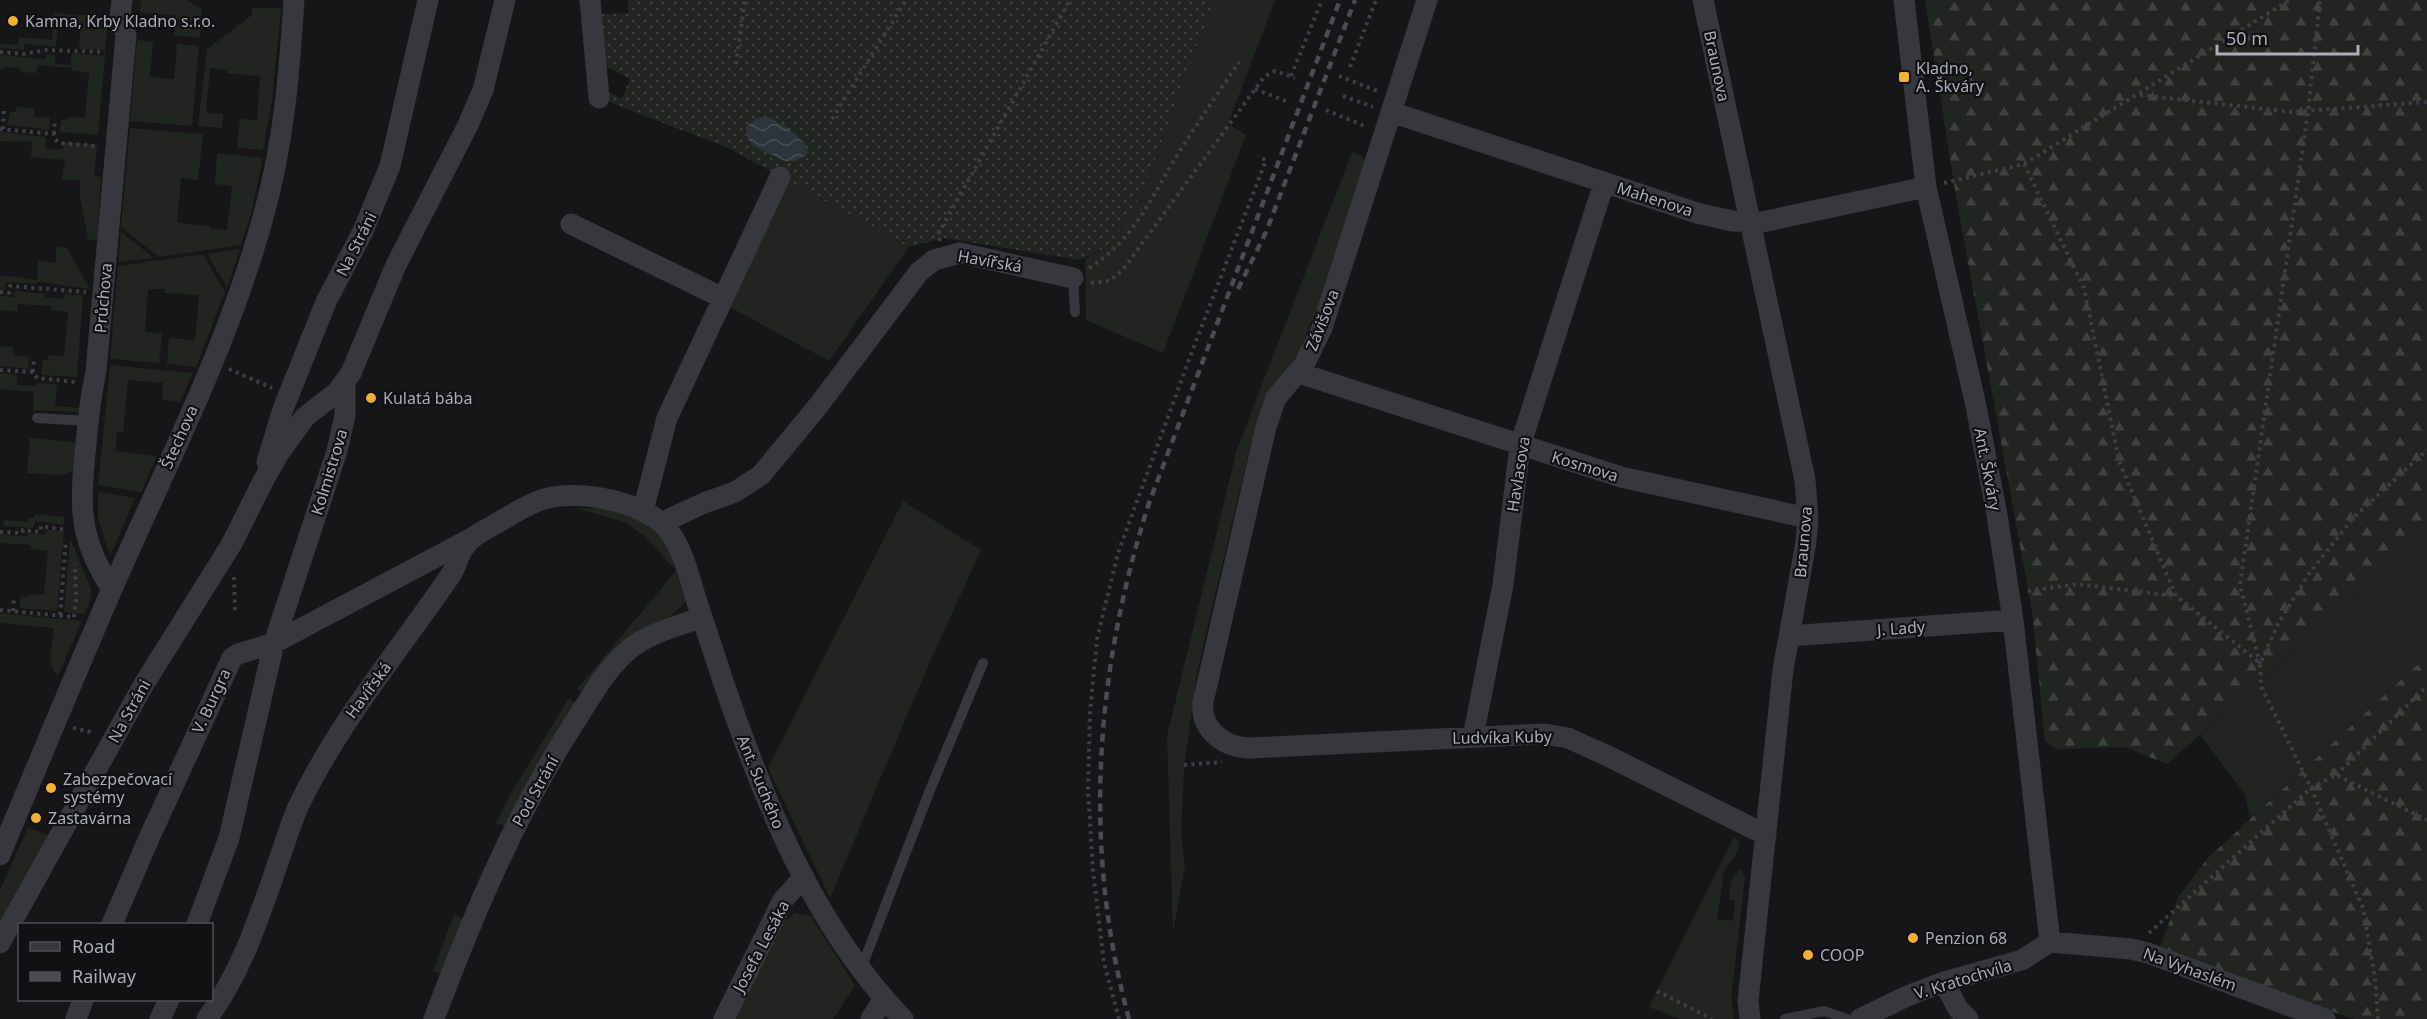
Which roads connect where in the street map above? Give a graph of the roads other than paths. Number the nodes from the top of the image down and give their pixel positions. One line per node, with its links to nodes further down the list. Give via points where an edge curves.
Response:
1 (122, 0): 22 (street, Průchova, via 120,18 126,35 96,371)
2 (294, 0): 29 (street, Štechova, via 279,144 250,261 220,343)
3 (428, 0): 24 (street, Na Stráni, via 390,166 363,231 326,302 289,395)
4 (505, 0): 20 (street, Kolmistrova, via 483,90 396,265)
5 (590, 0): 9 (street)
6 (1427, 0): 10 (street, Závišova)
7 (1702, 0): 14 (street, Braunova)
8 (1904, 0): 13 (street, Ant. Škváry)
9 (599, 98)
10 (1386, 105): 12 (street, Mahenova); 19 (street, Závišova, via 1322,328)
11 (780, 177): 17 (street)
12 (1604, 183): 14 (street, Mahenova, via 1697,213); 23 (street, Havlasova)
13 (1926, 187): 14 (street, Mahenova); 31 (street, Ant. Škváry, via 1978,417)
14 (1750, 222): 26 (street, Braunova, via 1805,480)
15 (571, 224): 17 (street)
16 (1082, 280): 18 (lane); 27 (street, Havířská, via 960,253 926,265 761,475 735,492)
17 (723, 298): 25 (street, via 667,418)
18 (1075, 312)
19 (1299, 373): 23 (street, Kosmova); 35 (street, Závišova, via 1276,398 1266,427 1206,686 1203,718)
20 (345, 382): 24 (street, Na Stráni, via 305,417); 33 (street, Kolmistrova, via 345,415 337,452)
21 (36, 418): 22 (lane)
22 (88, 421): 29 (street, Průchova, via 82,514 93,557)
23 (1520, 446): 26 (street, Kosmova, via 1621,477); 36 (street, Havlasova, via 1503,585)
24 (263, 481): 42 (street, Na Stráni, via 231,545 144,684)
25 (643, 511): 27 (street, Havířská); 28 (street, Havířská, via 612,501 562,495 529,505)
26 (1808, 518): 32 (street, Braunova)
27 (662, 523): 30 (street, Ant. Suchého, via 684,561)
28 (471, 539): 33 (street, V. Burgra); 51 (street, Havířská, via 452,574 343,725 317,768 296,812 248,948)
29 (112, 589): 38 (street, Štechova)
30 (702, 617): 39 (street, Ant. Suchého, via 760,785); 52 (street, Pod Strání, via 632,648 610,670 586,704 527,803 490,878)
31 (2013, 620): 32 (street, J. Lady); 43 (street, Ant. Škváry)
32 (1789, 636): 37 (street, Braunova)
33 (274, 643): 40 (street, V. Burgra, via 238,654 230,661); 41 (street, Kolmistrova, via 229,838)
34 (983, 663): 44 (lane)
35 (1217, 737): 36 (street, Ludvíka Kuby, via 1231,745 1249,748)
36 (1473, 737): 37 (street, Ludvíka Kuby, via 1544,734 1568,738)
37 (1766, 835): 56 (street, Braunova, via 1748,1000)
38 (0, 855)
39 (804, 877): 44 (street, Ant. Suchého); 53 (street, Josefa Lesáka, via 783,900)
40 (112, 923)
41 (197, 923)
42 (2, 940)
43 (2050, 942): 45 (street, V. Kratochvíla, via 2022,960); 61 (street, Na Vyhaslém, via 2148,953)
44 (861, 970): 46 (street, Ant. Suchého)
45 (1944, 982): 59 (street, V. Kratochvíla); 60 (street)
46 (884, 998): 54 (street); 55 (street, Ant. Suchého)
47 (82, 1001): 49 (street)
48 (168, 1001): 50 (street)
49 (76, 1019)
50 (160, 1019)
51 (207, 1019)
52 (434, 1019)
53 (724, 1019)
54 (871, 1019)
55 (903, 1019)
56 (1750, 1019)
57 (1785, 1019): 58 (lane, via 1824,1011)
58 (1847, 1019)
59 (1860, 1019)
60 (1968, 1019)
61 (2325, 1019)

